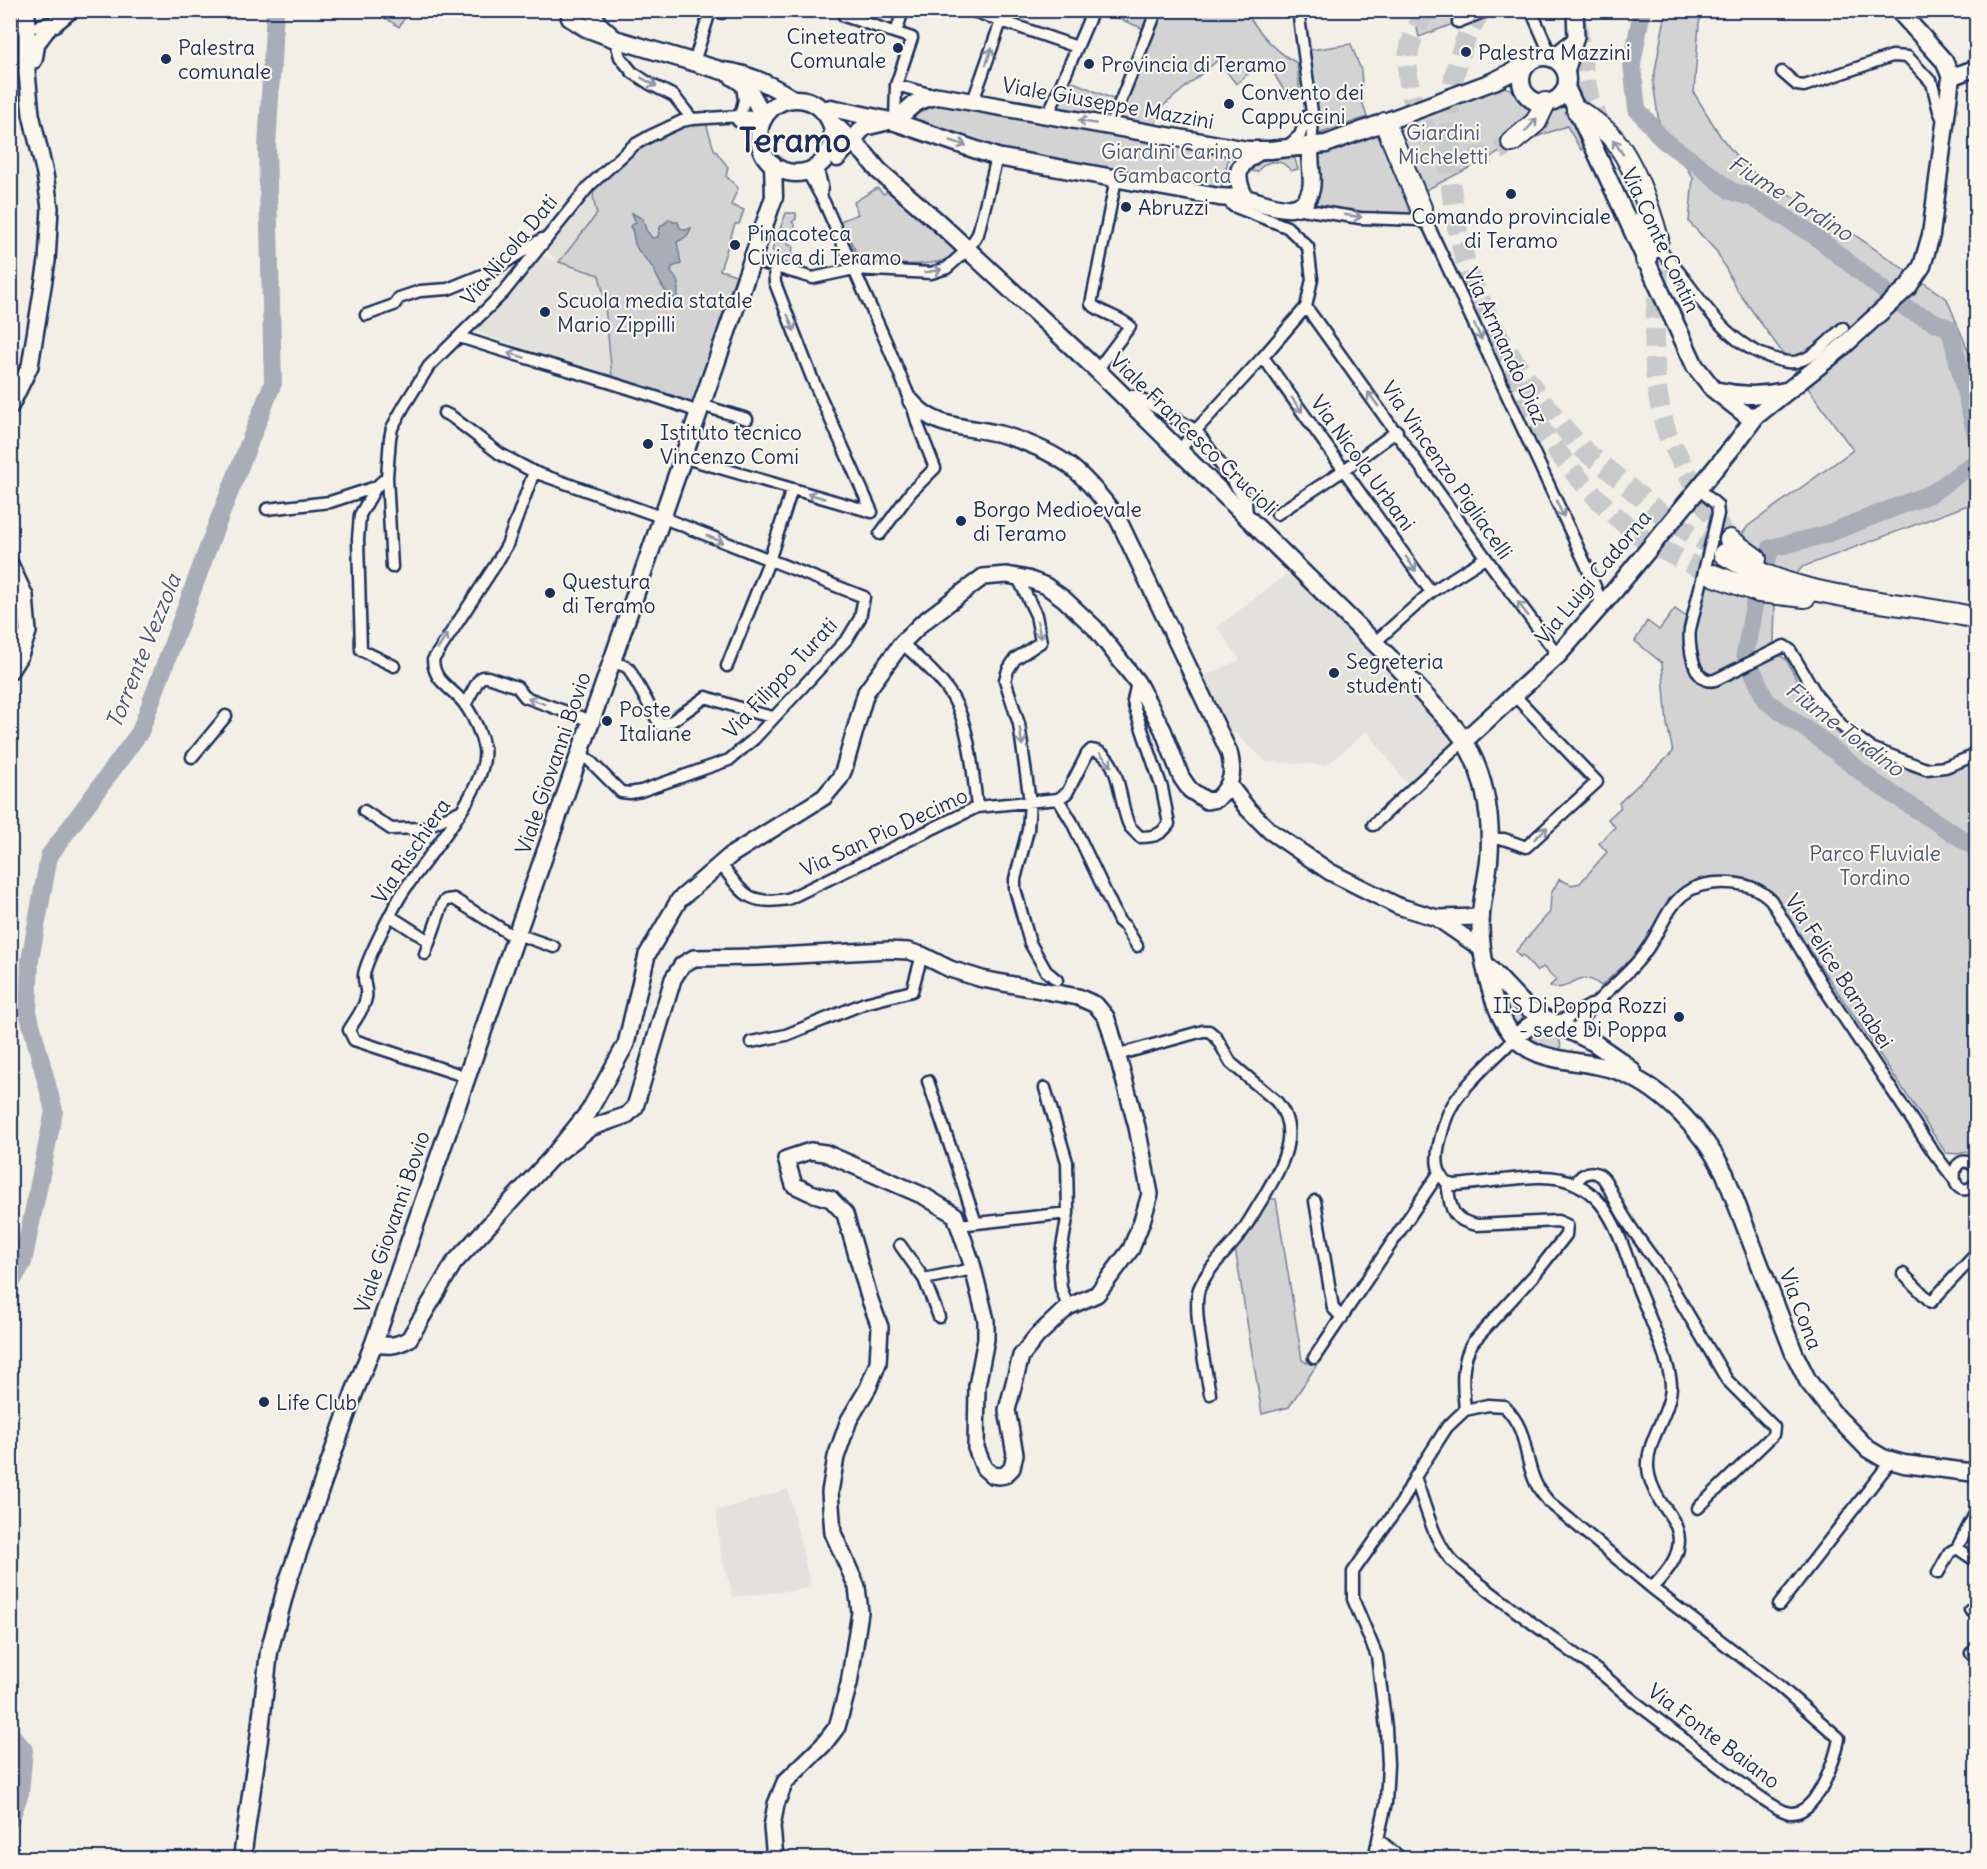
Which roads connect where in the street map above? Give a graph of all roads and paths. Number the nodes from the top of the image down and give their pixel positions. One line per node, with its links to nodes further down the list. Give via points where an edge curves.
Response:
1 (592, 10): 19 (main road, via 598,23)
2 (903, 10): 18 (street)
3 (970, 10): 14 (street)
4 (1093, 10): 21 (street)
5 (1157, 10): 49 (street)
6 (1298, 10): 53 (street, via 1313,120)
7 (1488, 10): 17 (street)
8 (1531, 10): 22 (street)
9 (1575, 10): 20 (main road)
10 (1898, 10): 28 (main road, via 1944,61)
11 (27, 12): 15 (main road, via 38,26); 39 (main road)
12 (567, 12): 19 (main road, via 586,28)
13 (844, 16): 18 (street)
14 (1003, 16): 21 (street); 36 (street, one-way to 14)
15 (60, 17): 39 (main road, via 37,42)
16 (708, 18): 23 (street)
17 (1458, 22)
18 (896, 33): 31 (street, via 912,38)
19 (615, 39): 23 (main road); 44 (street, one-way to 44, via 620,57 632,72 674,96)
20 (1574, 41): 22 (main road); 33 (main road)
21 (1077, 47): 40 (street)
22 (1549, 52): 24 (main road); 33 (main road, via 1561,64)
23 (694, 62): 26 (main road)
24 (1526, 65): 29 (main road, Viale Giuseppe Mazzini); 32 (main road, via 1521,74)
25 (1977, 68): 28 (main road)
26 (723, 71): 30 (main road); 35 (main road, via 754,79)
27 (1782, 72): 48 (street, via 1804,86 1892,56 1908,57 1932,82)
28 (1951, 77): 48 (main road)
29 (1494, 81): 32 (main road); 46 (main road, Viale Giuseppe Mazzini)
30 (742, 83): 43 (street, via 744,100); 47 (main road, via 751,92)
31 (896, 86): 34 (street); 45 (street)
32 (1522, 90): 33 (main road, via 1532,100)
33 (1558, 91): 38 (main road, Via Conte Contin); 52 (highway, one-way to 33, via 1536,122)
34 (939, 96): 36 (main road, Viale Giuseppe Mazzini); 37 (main road, Viale Giuseppe Mazzini)
35 (793, 99): 41 (main road, via 808,101); 47 (main road, via 773,107)
36 (974, 102): 40 (main road, Viale Giuseppe Mazzini)
37 (915, 103): 45 (main road, Viale Giuseppe Mazzini); 50 (main road, via 912,113)
38 (1576, 108): 68 (highway, one-way to 38, via 1618,145); 71 (main road, Via Conte Contin)
39 (31, 114): 82 (main road, via 50,208 30,366)
40 (1048, 115): 49 (main road, Viale Giuseppe Mazzini, one-way to 40)
41 (826, 116): 45 (main road, via 831,108); 51 (main road, Viale Francesco Crucioli); 58 (main road, via 832,143)
42 (1307, 116): 54 (street, via 1300,135)
43 (735, 117): 44 (street, Via Nicola Dati); 47 (street, Via Nicola Dati)
44 (692, 119): 67 (street, Via Nicola Dati, via 634,145 589,186)
45 (891, 121): 50 (main road); 51 (main road, Viale Giuseppe Mazzini, via 864,127)
46 (1385, 123): 53 (main road, Viale Giuseppe Mazzini); 66 (highway)
47 (762, 124): 57 (main road, via 762,148)
48 (1946, 125): 83 (main road, via 1923,266 1908,287 1839,350 1789,390)
49 (1110, 127): 55 (main road, Viale Giuseppe Mazzini)
50 (920, 130): 56 (main road, one-way to 56)
51 (852, 142): 58 (main road, Viale Giuseppe Mazzini); 60 (main road, Viale Francesco Crucioli)
52 (1512, 142)
53 (1306, 147): 54 (main road, Viale Giuseppe Mazzini); 65 (main road, via 1312,180 1308,198)
54 (1284, 149): 55 (main road, Viale Giuseppe Mazzini)
55 (1253, 151): 63 (main road, via 1235,162); 64 (main road, via 1238,174)
56 (997, 157): 61 (main road); 69 (street, via 978,234)
57 (773, 164): 58 (main road, via 785,170); 62 (main road)
58 (816, 165): 60 (main road, Viale Francesco Crucioli, via 851,160); 62 (main road, Viale Giuseppe Mazzini); 73 (street, via 821,196)
59 (1618, 168): 71 (highway, via 1644,227)
60 (879, 171): 69 (main road, Viale Francesco Crucioli)
61 (1116, 179): 63 (main road); 79 (street, via 1091,304 1130,326)
62 (774, 198): 70 (main road, Viale Giovanni Bovio)
63 (1225, 198): 64 (main road); 74 (street, via 1233,206 1287,226 1308,247 1312,279)
64 (1245, 198): 65 (main road)
65 (1295, 208): 109 (street, Via Armando Diaz, one-way to 109, via 1360,218 1420,220 1428,225)
66 (1421, 208)
67 (550, 234): 75 (street, via 492,272 447,289 420,291 399,298 394,305); 77 (street, Via Nicola Dati, via 503,293)
68 (1661, 246): 71 (street); 76 (street, via 1713,318 1752,351 1798,362)
69 (967, 250): 73 (street, one-way to 69, via 931,273 947,268); 79 (main road, Viale Francesco Crucioli)
70 (752, 260): 72 (street); 84 (main road, Viale Giovanni Bovio)
71 (1646, 260): 83 (main road, Via Conte Contin, via 1695,366 1713,389)
72 (774, 267): 73 (street, via 813,278); 96 (street, one-way to 96, via 775,283 804,358 872,512)
73 (854, 269): 81 (street)
74 (1306, 307): 78 (street); 88 (street, Via Vincenzo Pigliacelli, one-way to 74)
75 (366, 315)
76 (1843, 328)
77 (460, 337): 84 (street, one-way to 77); 93 (street, Via Nicola Dati, via 429,366 392,428)
78 (1263, 357): 87 (street); 91 (street, Via Nicola Urbani, one-way to 91)
79 (1097, 370): 80 (main road, Viale Francesco Crucioli)
80 (1123, 396): 87 (street, via 1135,396); 89 (main road, Viale Francesco Crucioli)
81 (911, 401): 101 (street, via 935,468 911,492); 132 (main road, via 920,412 940,422 1005,435 1049,452 1078,471 1096,490 1118,519 1229,752 1233,768)
82 (10, 407)
83 (1752, 407): 95 (main road, Via Luigi Cadorna, via 1745,432)
84 (699, 408): 86 (street); 90 (main road, Viale Giovanni Bovio)
85 (444, 413): 92 (street, via 500,454)
86 (747, 419)
87 (1196, 430): 89 (street); 100 (street, via 1246,500)
88 (1397, 431): 91 (street); 103 (street, Via Vincenzo Pigliacelli)
89 (1179, 452): 100 (main road, Viale Francesco Crucioli)
90 (682, 458): 96 (street); 99 (main road, Viale Giovanni Bovio)
91 (1344, 470): 98 (street); 111 (street, Via Nicola Urbani, one-way to 111)
92 (534, 472): 99 (street); 124 (street, Via Rischiera, one-way to 92, via 442,683 433,669 433,660 501,554)
93 (387, 477): 94 (street); 106 (street, Via Nicola Dati)
94 (376, 487): 97 (street, via 330,502); 119 (street, via 360,515 361,650)
95 (1698, 488): 110 (main road, Via Luigi Cadorna); 130 (street, via 1717,505 1718,514 1690,629 1691,655 1700,675 1715,681 1784,646 1824,705 1843,727 1871,748 1926,768 1945,767)
96 (792, 489): 104 (street)
97 (267, 509)
98 (1277, 514)
99 (661, 517): 104 (street, one-way to 104); 118 (main road, Viale Giovanni Bovio)
100 (1247, 517): 116 (main road, Viale Francesco Crucioli)
101 (880, 534)
102 (1731, 550): 112 (highway, via 1780,572)
103 (1485, 558): 111 (street); 117 (street, Via Vincenzo Pigliacelli, one-way to 103)
104 (769, 561): 120 (street); 126 (street, Via Filippo Turati, via 864,597 860,618 848,638)
105 (10, 564): 121 (main road, via 25,596 28,632)
106 (392, 567)
107 (1017, 576): 115 (main road, via 983,577 922,622); 122 (main road, via 1039,583 1064,599 1095,628); 134 (street, one-way to 134, via 1036,615 1041,642 1015,659 1005,680 1019,724)
108 (1717, 577): 112 (highway, via 1770,593)
109 (1593, 582): 110 (street, via 1604,590); 113 (street, Via Armando Diaz)
110 (1615, 590): 113 (main road, Via Luigi Cadorna)
111 (1431, 592): 116 (street)
112 (1868, 599): 114 (highway)
113 (1600, 607): 117 (main road, Via Luigi Cadorna)
114 (1977, 618)
115 (902, 643): 135 (street, via 938,677 954,699 963,726); 140 (main road, via 866,692 840,778 824,797)
116 (1374, 643): 128 (main road, Viale Francesco Crucioli)
117 (1558, 655): 123 (main road, Via Luigi Cadorna)
118 (612, 662): 126 (street, via 629,669 660,725 706,697); 127 (main road, Viale Giovanni Bovio)
119 (394, 666)
120 (727, 666)
121 (10, 671)
122 (1137, 682): 132 (main road, via 1163,730 1180,777 1190,790 1207,801 1217,799); 133 (street, one-way to 122, via 1067,793 1087,754 1097,751 1114,771 1130,826 1140,837 1162,833 1169,824 1162,788 1135,709)
123 (1514, 695): 128 (main road, Via Luigi Cadorna); 139 (street, one-way to 123, via 1504,839 1526,847 1597,782)
124 (465, 705): 127 (street, one-way to 124, via 525,696 517,687 488,676 478,681); 137 (street, Via Rischiera, via 484,750 483,766)
125 (226, 716): 131 (street)
126 (773, 717): 129 (street, Via Filippo Turati, via 729,760 641,791 621,792)
127 (591, 721): 129 (main road, Viale Giovanni Bovio)
128 (1465, 740): 138 (street); 139 (main road, Viale Francesco Crucioli, via 1481,779)
129 (580, 754): 144 (main road, Viale Giovanni Bovio)
130 (1977, 755)
131 (192, 757)
132 (1229, 785): 143 (main road, via 1270,831 1330,872 1398,906)
133 (1058, 799): 134 (street, Via San Pio Decimo); 146 (street, via 1119,921)
134 (1030, 802): 135 (street, Via San Pio Decimo); 151 (street, via 1015,889 1030,943 1046,971)
135 (977, 807): 140 (street, Via San Pio Decimo, via 788,899 751,899)
136 (364, 811): 137 (street, via 391,829 424,828)
137 (460, 811): 141 (street, Via Rischiera, via 403,891)
138 (1373, 825)
139 (1490, 839): 142 (main road, Viale Francesco Crucioli)
140 (720, 863): 163 (main road, via 679,900 651,946 626,1044)
141 (390, 916): 145 (street); 159 (street, Via Rischiera, via 364,974 367,997 349,1030 354,1040)
142 (1481, 917): 143 (main road); 150 (main road, Viale Francesco Crucioli)
143 (1437, 918): 150 (main road)
144 (516, 936): 145 (street, via 450,899 443,903); 147 (street); 159 (main road, Viale Giovanni Bovio)
145 (429, 941): 148 (street)
146 (1137, 946)
147 (554, 948)
148 (424, 954)
149 (922, 955): 156 (street, via 912,992 865,1003 786,1035); 157 (main road, via 982,980 1078,997 1096,1005 1106,1017); 165 (main road, via 888,950 694,958 682,965 673,979 634,1107 627,1115)
150 (1484, 957): 153 (main road, Via Cona, via 1525,1006); 155 (main road, Viale Francesco Crucioli, via 1504,1022)
151 (1058, 980)
152 (1599, 1000): 153 (street, Via Felice Barnabei); 154 (street, Via Felice Barnabei); 167 (street, Via Felice Barnabei, via 1641,959 1669,910 1685,893 1720,883 1754,888 1771,900 1818,978)
153 (1552, 1022): 154 (main road, Via Cona); 155 (main road, via 1529,1026)
154 (1575, 1034): 158 (main road); 161 (main road, Via Cona, via 1615,1056)
155 (1515, 1038): 158 (main road, Via Cona, via 1533,1052); 170 (street, via 1449,1111 1438,1149)
156 (751, 1042)
157 (1117, 1055): 184 (main road, via 1150,1194 1131,1249 1097,1294); 189 (street, via 1209,1031 1232,1063 1285,1115 1287,1149 1281,1167 1197,1294)
158 (1561, 1060): 161 (main road, Via Cona, via 1616,1070)
159 (467, 1077): 187 (main road, Viale Giovanni Bovio)
160 (928, 1081): 177 (street)
161 (1646, 1086): 191 (main road, Via Cona, via 1698,1132 1718,1160 1804,1374 1832,1412 1868,1449)
162 (1045, 1088): 176 (street, via 1067,1162)
163 (600, 1091): 164 (main road); 165 (main road)
164 (589, 1111): 165 (main road, via 600,1108); 166 (main road)
165 (603, 1117): 166 (main road)
166 (551, 1158): 187 (main road, via 454,1263 409,1340 398,1345)
167 (1943, 1165): 168 (street); 171 (street, Via Felice Barnabei)
168 (1958, 1166): 169 (street, via 1965,1162); 171 (street)
169 (1977, 1167)
170 (1439, 1173): 172 (street); 186 (street)
171 (1954, 1179): 174 (street, via 1962,1188)
172 (1447, 1183): 173 (street, via 1539,1177); 190 (street, via 1454,1213 1466,1223 1478,1226 1557,1221 1567,1225 1568,1230 1467,1352)
173 (1575, 1184): 194 (street, via 1589,1172 1605,1180 1727,1380 1774,1427 1773,1435); 199 (street, via 1599,1199 1612,1221 1670,1378 1669,1399 1648,1465 1652,1487 1677,1529 1677,1552)
174 (1976, 1186)
175 (1315, 1201): 186 (street, via 1333,1308)
176 (1068, 1213): 177 (street); 184 (street, via 1059,1264)
177 (975, 1223): 178 (street)
178 (959, 1225): 181 (main road); 203 (main road, via 955,1215 924,1196 834,1156 810,1151 786,1159 794,1185 831,1199 845,1214 880,1327 878,1363 849,1420 836,1457 830,1492 833,1533 857,1587 860,1612 849,1683 837,1727 786,1782 776,1804 772,1827)
179 (900, 1245): 183 (street)
180 (1977, 1254): 182 (street, via 1931,1302)
181 (974, 1269): 183 (street); 184 (main road, via 987,1320 977,1386 976,1448 984,1468 992,1475 1005,1475 1012,1468 1014,1442 1007,1410 1021,1356)
182 (1903, 1274)
183 (924, 1279): 185 (street)
184 (1068, 1306)
185 (939, 1317)
186 (1342, 1318): 188 (street)
187 (374, 1343): 202 (main road, Viale Giovanni Bovio, via 288,1581 269,1652)
188 (1314, 1358)
189 (1210, 1394)
190 (1465, 1410): 193 (street, via 1448,1426); 199 (street, Via Fonte Baiano, via 1504,1406 1521,1428 1533,1478 1549,1502)
191 (1891, 1461): 192 (main road, Via Cona); 200 (street)
192 (1977, 1473)
193 (1414, 1477): 199 (street, Via Fonte Baiano, via 1440,1546 1454,1563 1761,1798 1789,1813 1802,1810 1825,1782 1839,1738 1778,1685); 201 (street, via 1353,1572 1352,1582 1353,1599 1377,1656 1386,1728 1386,1803)
194 (1698, 1509)
195 (1977, 1512): 196 (street)
196 (1957, 1548): 197 (street); 198 (street, via 1950,1552)
197 (1977, 1561)
198 (1938, 1573)
199 (1652, 1588)
200 (1779, 1605)
201 (1379, 1840): 204 (street); 205 (street)
202 (242, 1858)
203 (775, 1858)
204 (1374, 1858)
205 (1401, 1858)

